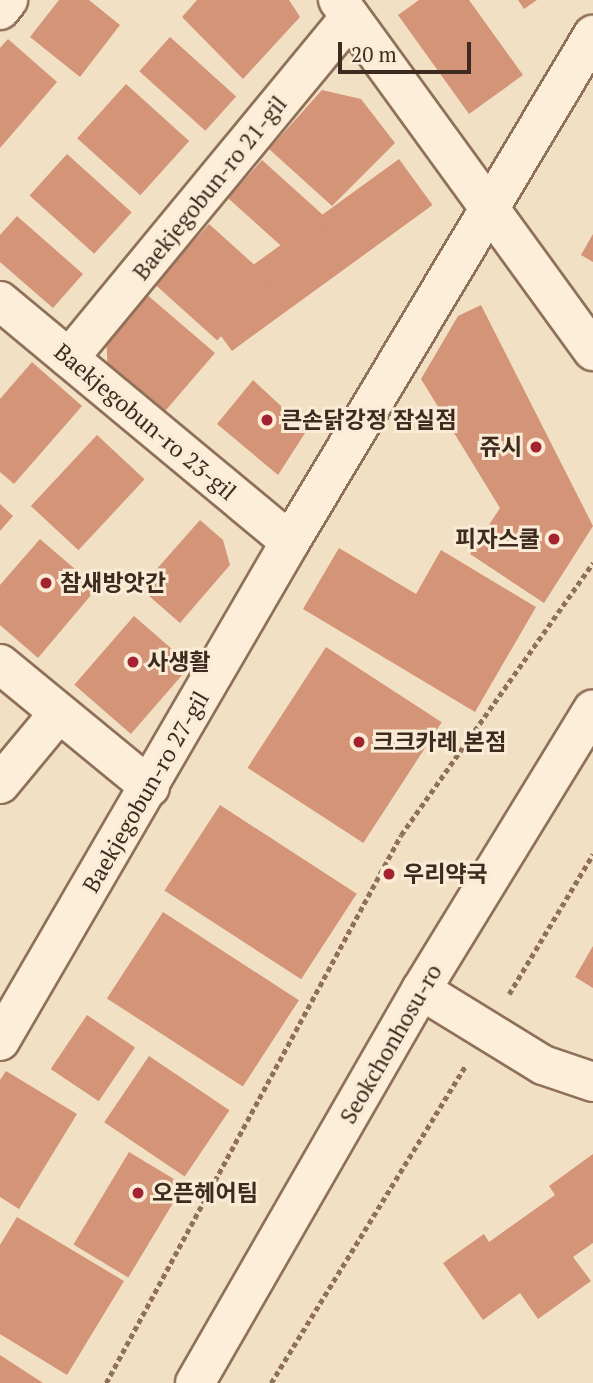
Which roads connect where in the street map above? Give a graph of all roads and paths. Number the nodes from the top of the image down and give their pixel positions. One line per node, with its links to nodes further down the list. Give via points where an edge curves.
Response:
1 (8, 0): 2 (street)
2 (0, 9)
3 (344, 9): 5 (street, Baekjegobun-ro 21-gil); 8 (street, Baekjegobun-ro 21-gil)
4 (593, 35): 5 (street)
5 (492, 209): 7 (street, Baekjegobun-ro 21-gil); 9 (street)
6 (0, 301): 8 (street, Baekjegobun-ro 23-gil)
7 (593, 351)
8 (69, 358): 9 (street, Baekjegobun-ro 23-gil)
9 (290, 542): 15 (street, Baekjegobun-ro 27-gil)
10 (593, 563): 21 (path, via 401,835)
11 (0, 664): 13 (street)
12 (593, 709): 17 (street, Seokchonhosu-ro)
13 (59, 713): 14 (street); 15 (street)
14 (0, 783)
15 (150, 787): 19 (street, Baekjegobun-ro 27-gil)
16 (593, 854): 18 (path)
17 (421, 990): 18 (street); 22 (street, Seokchonhosu-ro)
18 (486, 1031): 20 (street, via 543,1065); 23 (path)
19 (0, 1041)
20 (593, 1082)
21 (106, 1383)
22 (195, 1383)
23 (271, 1383)

